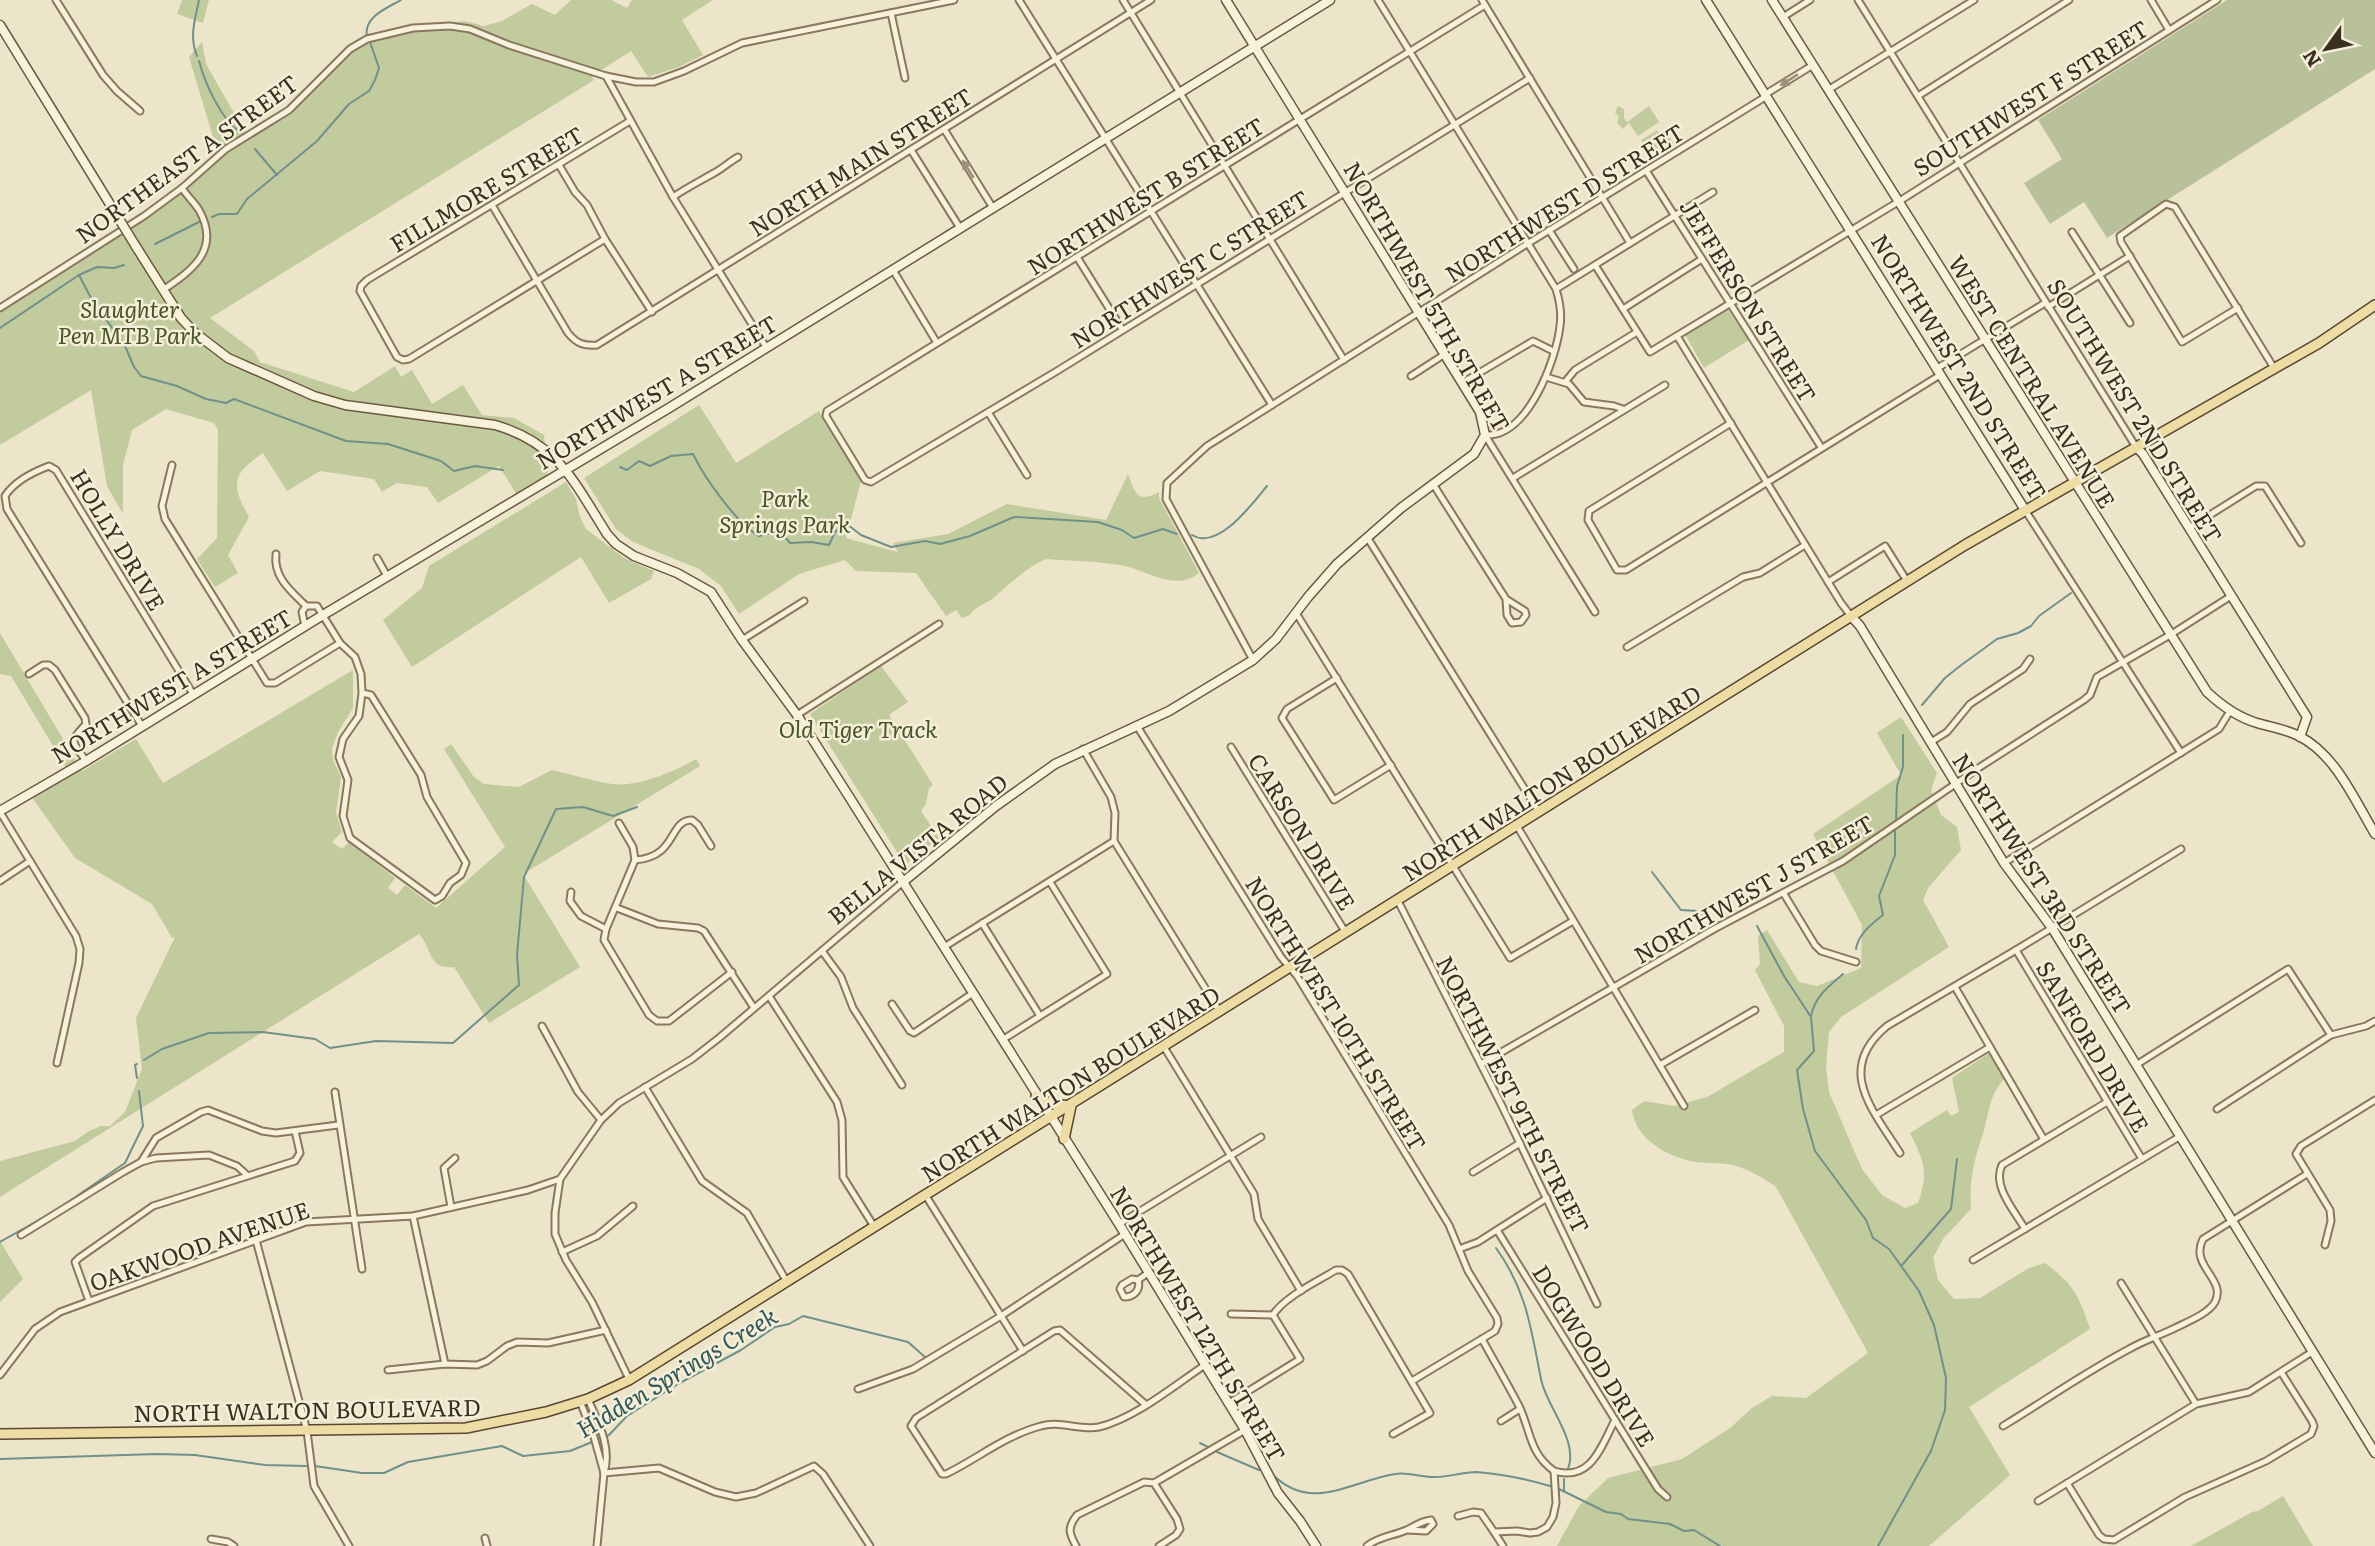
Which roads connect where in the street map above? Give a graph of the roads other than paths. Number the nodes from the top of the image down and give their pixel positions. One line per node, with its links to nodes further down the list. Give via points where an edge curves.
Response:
1 (56, 0): 35 (street, via 103,75)
2 (954, 0): 18 (street, NORTHEAST A STREET)
3 (1019, 0): 26 (street)
4 (1123, 0): 19 (street)
5 (1151, 0): 19 (street, NORTH MAIN STREET)
6 (1226, 0): 23 (street, NORTHWEST 5TH STREET)
7 (1330, 0): 23 (street, NORTHWEST A STREET)
8 (1378, 0): 24 (street)
9 (1706, 0): 34 (street, NORTHWEST 2ND STREET)
10 (1772, 0): 20 (street, WEST CENTRAL AVENUE)
11 (1810, 0): 20 (street)
12 (1858, 0): 25 (street, SOUTHWEST 2ND STREET)
13 (1974, 0): 25 (street)
14 (2069, 0): 33 (street)
15 (2151, 0): 22 (street)
16 (2217, 0): 22 (street, SOUTHWEST F STREET)
17 (1484, 3): 24 (street, NORTHWEST B STREET); 30 (street)
18 (891, 13): 28 (street, NORTHEAST A STREET, via 742,43 654,82); 29 (street)
19 (1131, 13): 26 (street, NORTH MAIN STREET); 32 (street)
20 (1783, 17): 27 (street, WEST CENTRAL AVENUE)
21 (0, 25): 76 (street, NORTHWEST 12TH STREET, bridge)
22 (2169, 30): 43 (street, SOUTHWEST F STREET)
23 (1256, 46): 32 (street, NORTHWEST A STREET); 36 (street, NORTHWEST 5TH STREET)
24 (1409, 52): 36 (street, NORTHWEST B STREET); 38 (street)
25 (1891, 52): 31 (street); 33 (street, SOUTHWEST 2ND STREET)
26 (1056, 58): 39 (street, NORTH MAIN STREET); 40 (street)
27 (1813, 65): 31 (street, WEST CENTRAL AVENUE); 34 (street, NORTHWEST D STREET, one-way to 34)
28 (606, 76): 37 (street); 47 (street, NORTHEAST A STREET, via 459,27 413,28 371,38 350,49 289,110 226,149)
29 (905, 78)
30 (1530, 78): 38 (street, NORTHWEST C STREET); 51 (street)
31 (1828, 90): 52 (street, WEST CENTRAL AVENUE)
32 (1180, 93): 40 (street, NORTHWEST A STREET); 45 (street)
33 (1918, 96): 43 (street, SOUTHWEST 2ND STREET)
34 (1767, 97): 46 (street, NORTHWEST D STREET); 59 (street, NORTHWEST 2ND STREET)
35 (139, 111)
36 (1301, 119): 45 (street, NORTHWEST B STREET); 48 (street, NORTHWEST 5TH STREET)
37 (630, 121): 44 (street, FILLMORE STREET); 50 (street)
38 (1455, 125): 48 (street, NORTHWEST C STREET); 64 (street)
39 (944, 129): 41 (street, NORTH MAIN STREET); 54 (street, one-way to 39)
40 (1105, 138): 54 (street, NORTHWEST A STREET); 55 (street)
41 (911, 150): 57 (street); 71 (street, NORTH MAIN STREET)
42 (738, 157): 50 (street)
43 (1959, 163): 52 (street, SOUTHWEST F STREET); 78 (street, SOUTHWEST 2ND STREET)
44 (559, 165): 53 (street, FILLMORE STREET); 62 (street)
45 (1225, 166): 55 (street, NORTHWEST B STREET); 61 (street)
46 (1647, 172): 51 (street, NORTHWEST D STREET); 56 (street, JEFFERSON STREET)
47 (181, 188): 76 (street, via 201,213 206,246 197,264); 80 (street, NORTHEAST A STREET)
48 (1345, 192): 61 (street, NORTHWEST C STREET); 84 (street, NORTHWEST 5TH STREET)
49 (1713, 192): 56 (street)
50 (673, 197): 71 (street)
51 (1604, 199): 58 (street, NORTHWEST D STREET); 63 (street)
52 (1898, 202): 59 (street, SOUTHWEST F STREET); 89 (street, WEST CENTRAL AVENUE)
53 (492, 205): 73 (street); 73 (street, FILLMORE STREET, via 361,286 378,325 397,357 409,359)
54 (993, 208): 57 (street, NORTHWEST A STREET)
55 (1151, 211): 66 (street, NORTHWEST B STREET); 74 (street)
56 (1674, 216): 63 (street); 67 (street, JEFFERSON STREET)
57 (960, 228): 70 (street, NORTHWEST A STREET)
58 (1549, 230): 64 (street, NORTHWEST D STREET); 69 (street)
59 (1851, 230): 77 (street, SOUTHWEST F STREET); 96 (street, NORTHWEST 2ND STREET)
60 (2072, 232): 72 (street)
61 (1269, 238): 74 (street, NORTHWEST C STREET); 94 (street)
62 (604, 239): 73 (street); 83 (street)
63 (1630, 243): 68 (street)
64 (1527, 244): 75 (street); 84 (street, NORTHWEST D STREET)
65 (2130, 256): 72 (street); 81 (street, via 2182,341); 81 (street, via 2120,236 2171,204)
66 (1077, 257): 86 (street); 90 (street, NORTHWEST B STREET)
67 (1702, 259): 77 (street, JEFFERSON STREET); 82 (street)
68 (1595, 265): 75 (street); 82 (street)
69 (1574, 269)
70 (893, 270): 90 (street); 91 (street, NORTHWEST A STREET)
71 (718, 272): 83 (street, NORTH MAIN STREET); 91 (street)
72 (2100, 275): 78 (street); 85 (street)
73 (536, 280): 83 (street, NORTH MAIN STREET, via 568,333 586,346 597,345)
74 (1196, 283): 86 (street, NORTHWEST C STREET); 102 (street)
75 (1556, 289): 92 (street, via 1561,324)
76 (163, 290): 110 (street, NORTHWEST 12TH STREET, via 181,318 211,347 282,382 345,405 516,431 541,444)
77 (1729, 303): 88 (street, SOUTHWEST F STREET); 107 (street, JEFFERSON STREET)
78 (2047, 305): 89 (street); 108 (street, SOUTHWEST 2ND STREET)
79 (2375, 305): 95 (main road, NORTH WALTON BOULEVARD)
80 (0, 308)
81 (2238, 308): 95 (street)
82 (1623, 309): 87 (street)
83 (652, 312)
84 (1419, 312): 93 (street, NORTHWEST 5TH STREET); 94 (street, NORTHWEST D STREET)
85 (2130, 323)
86 (1122, 329): 104 (street, NORTHWEST C STREET)
87 (1637, 332): 88 (street, SOUTHWEST F STREET, via 1650,352); 99 (street, via 1575,370)
88 (1677, 336): 105 (street, NORTHWEST 3RD STREET)
89 (1985, 340): 96 (street); 115 (street, WEST CENTRAL AVENUE)
90 (937, 343): 113 (street, NORTHWEST B STREET, via 827,411)
91 (766, 347): 110 (street, NORTHWEST A STREET)
92 (1553, 351): 98 (street); 100 (street, via 1533,341)
93 (1445, 354): 97 (street); 100 (street, NORTHWEST 5TH STREET)
94 (1344, 360): 102 (street, NORTHWEST D STREET)
95 (2274, 368): 108 (main road, NORTH WALTON BOULEVARD)
96 (1938, 372): 107 (street); 117 (street, NORTHWEST 2ND STREET)
97 (1411, 376)
98 (1546, 377): 99 (street); 106 (street, via 1518,419 1495,436)
99 (1565, 382): 103 (street, via 1584,402)
100 (1462, 383): 106 (street, NORTHWEST 5TH STREET, via 1480,412)
101 (1665, 384): 103 (street)
102 (1272, 405): 143 (street, NORTHWEST D STREET, via 1207,446 1165,490)
103 (1623, 410): 112 (street)
104 (988, 412): 111 (street); 113 (street, NORTHWEST C STREET, via 871,482)
105 (1731, 424): 114 (street, NORTHWEST 3RD STREET); 114 (street, via 1589,511 1588,520 1617,570 1626,570)
106 (1485, 435): 112 (street, NORTHWEST 5TH STREET); 116 (street, BELLA VISTA ROAD, via 1474,454)
107 (1821, 447): 114 (street)
108 (2136, 447): 115 (main road, NORTH WALTON BOULEVARD); 118 (street, SOUTHWEST 2ND STREET)
109 (172, 465): 141 (street, via 162,506 165,519)
110 (566, 469): 124 (street, NORTHWEST A STREET); 138 (street, NORTHWEST 12TH STREET, via 616,544 711,592)
111 (1027, 475)
112 (1513, 478): 131 (street, NORTHWEST 5TH STREET)
113 (865, 480)
114 (1767, 482): 121 (street, NORTHWEST 3RD STREET)
115 (2073, 482): 117 (main road, NORTH WALTON BOULEVARD); 137 (street, WEST CENTRAL AVENUE)
116 (1433, 484): 119 (street, BELLA VISTA ROAD); 128 (street)
117 (2025, 510): 125 (main road, NORTH WALTON BOULEVARD); 144 (street, NORTHWEST 2ND STREET)
118 (2189, 528): 120 (street, via 2256,486 2265,486); 127 (street, SOUTHWEST 2ND STREET)
119 (1367, 537): 132 (street, BELLA VISTA ROAD); 162 (street)
120 (2301, 543)
121 (1805, 545): 126 (street, NORTHWEST 3RD STREET); 140 (street)
122 (276, 554): 130 (street, via 274,566)
123 (377, 558): 124 (street)
124 (387, 576): 133 (street, NORTHWEST A STREET)
125 (1908, 581): 126 (street, via 1885,546); 134 (main road, NORTH WALTON BOULEVARD)
126 (1828, 582): 134 (street, NORTHWEST 3RD STREET)
127 (2231, 596): 137 (street, NORTHWEST J STREET); 153 (street, SOUTHWEST 2ND STREET, via 2306,717)
128 (1506, 599): 128 (street, via 1509,620 1521,622 1525,611)
129 (804, 601): 138 (street)
130 (306, 607): 133 (street, via 317,606); 136 (street, via 302,612)
131 (1595, 612)
132 (1296, 613): 143 (street, BELLA VISTA ROAD); 146 (street)
133 (323, 615): 136 (street, NORTHWEST A STREET); 139 (street)
134 (1852, 616): 154 (street, NORTHWEST 3RD STREET); 162 (main road, NORTH WALTON BOULEVARD)
135 (939, 624): 150 (street)
136 (305, 626): 141 (street, NORTHWEST A STREET)
137 (2169, 635): 144 (street, NORTHWEST J STREET); 149 (street, WEST CENTRAL AVENUE, via 2207,692)
138 (743, 640): 150 (street, NORTHWEST 12TH STREET)
139 (340, 643): 141 (street, via 272,684); 147 (street, via 359,665)
140 (1627, 647)
141 (253, 658): 148 (street, NORTHWEST A STREET)
142 (2030, 659): 154 (street, via 2022,670 1970,704 1947,732)
143 (1253, 660): 152 (street, BELLA VISTA ROAD)
144 (2123, 662): 157 (street, NORTHWEST 2ND STREET); 160 (street, NORTHWEST J STREET, via 2097,677 2084,700)
145 (29, 674): 158 (street, via 43,665 55,670 85,718 86,724 73,739)
146 (1337, 678): 159 (street); 159 (street, via 1287,709 1282,718 1334,800)
147 (362, 693): 147 (street, via 359,716 339,748 348,780 343,806 346,830 360,847 435,900 461,875 466,863 427,797 421,775 371,695)
148 (193, 694): 151 (street, NORTHWEST A STREET); 151 (street, HOLLY DRIVE, via 56,470 49,466 10,488 5,496 7,509)
149 (2230, 711): 153 (street, WEST CENTRAL AVENUE); 157 (street, via 2219,729)
150 (797, 715): 175 (street, NORTHWEST 12TH STREET)
151 (142, 726): 158 (street, NORTHWEST A STREET)
152 (1137, 726): 156 (street, BELLA VISTA ROAD); 189 (street, NORTHWEST 10TH STREET)
153 (2300, 737): 165 (street, via 2334,767)
154 (1931, 742): 160 (street, NORTHWEST 3RD STREET)
155 (1231, 747): 184 (street, CARSON DRIVE)
156 (1083, 749): 166 (street, via 1111,797); 175 (street, BELLA VISTA ROAD, via 1026,784)
157 (2181, 753): 171 (street)
158 (86, 761): 161 (street, NORTHWEST A STREET)
159 (1391, 765): 172 (street)
160 (1957, 785): 171 (street, NORTHWEST 3RD STREET); 177 (street, NORTHWEST J STREET, via 1843,861)
161 (0, 812): 170 (street)
162 (1539, 812): 164 (main road, NORTH WALTON BOULEVARD)
163 (619, 823): 169 (street)
164 (1517, 826): 172 (main road, NORTH WALTON BOULEVARD); 180 (street)
165 (2375, 834)
166 (1114, 841): 174 (street); 198 (street)
167 (711, 846): 169 (street, via 698,825 685,820 662,851)
168 (2181, 849): 182 (street)
169 (635, 860): 179 (street)
170 (30, 861): 173 (street); 206 (street, via 80,949)
171 (2004, 863): 182 (street, NORTHWEST 3RD STREET)
172 (1454, 865): 178 (main road, NORTH WALTON BOULEVARD); 180 (street, via 1510,958)
173 (0, 881)
174 (1050, 881): 181 (street); 199 (street, via 1107,974)
175 (902, 882): 185 (street, NORTHWEST 12TH STREET); 187 (street, BELLA VISTA ROAD)
176 (571, 892): 183 (street, via 570,901 581,916)
177 (1784, 894): 188 (street, via 1821,951); 192 (street, NORTHWEST J STREET)
178 (1398, 901): 184 (main road, NORTH WALTON BOULEVARD); 207 (street, NORTHWEST 9TH STREET)
179 (617, 908): 183 (street); 190 (street, via 658,924 704,931)
180 (1573, 921): 192 (street)
181 (982, 923): 185 (street); 199 (street)
182 (2052, 928): 186 (street); 209 (street, NORTHWEST 3RD STREET)
183 (606, 929): 190 (street, via 606,946 657,1021 669,1021)
184 (1346, 933): 189 (main road, NORTH WALTON BOULEVARD)
185 (944, 947): 193 (street, NORTHWEST 12TH STREET)
186 (2016, 950): 191 (street); 215 (street, SANFORD DRIVE)
187 (822, 951): 194 (street, BELLA VISTA ROAD); 210 (street)
188 (1856, 962)
189 (1290, 968): 198 (main road, NORTH WALTON BOULEVARD); 253 (street, NORTHWEST 10TH STREET)
190 (732, 972): 196 (street)
191 (1955, 987): 205 (street); 219 (street, via 1872,1039 1860,1070 1863,1089)
192 (1614, 988): 207 (street, NORTHWEST J STREET); 208 (street)
193 (973, 993): 195 (street, via 914,1032); 203 (street, NORTHWEST 12TH STREET)
194 (769, 996): 196 (street, BELLA VISTA ROAD); 246 (street, via 837,1102 842,1120 843,1177)
195 (892, 1004)
196 (754, 1008): 211 (street, BELLA VISTA ROAD, via 692,1059)
197 (1755, 1010): 208 (street)
198 (1220, 1012): 204 (main road, NORTH WALTON BOULEVARD)
199 (1040, 1016): 203 (street)
200 (2375, 1021): 202 (street)
201 (542, 1026): 221 (street, via 578,1092)
202 (2331, 1035): 209 (street, via 2288,969); 218 (street)
203 (1002, 1040): 213 (street, NORTHWEST 12TH STREET)
204 (1164, 1047): 216 (main road, NORTH WALTON BOULEVARD); 230 (street)
205 (1990, 1047): 219 (street); 226 (street)
206 (57, 1063)
207 (1480, 1064): 228 (street, NORTHWEST 9TH STREET)
208 (1660, 1065): 217 (street)
209 (2136, 1065): 225 (street, NORTHWEST 3RD STREET)
210 (902, 1085)
211 (645, 1087): 221 (street, BELLA VISTA ROAD); 259 (street, via 702,1181 747,1213)
212 (335, 1092): 222 (street)
213 (1036, 1096): 216 (main road); 220 (street, NORTHWEST 12TH STREET)
214 (2375, 1100): 235 (street, via 2301,1146 2296,1154)
215 (2107, 1102): 226 (street); 232 (street, SANFORD DRIVE)
216 (1070, 1106): 220 (main road, NORTH WALTON BOULEVARD); 227 (main road)
217 (1685, 1106)
218 (2217, 1109)
219 (1876, 1115): 229 (street)
220 (1050, 1119): 227 (street, NORTHWEST 12TH STREET); 238 (main road, NORTH WALTON BOULEVARD)
221 (601, 1120): 237 (street, BELLA VISTA ROAD)
222 (338, 1125): 223 (street); 243 (street)
223 (295, 1131): 233 (street, via 262,1131 208,1110 156,1138); 236 (street, via 300,1153 295,1161)
224 (1261, 1137): 230 (street)
225 (2179, 1137): 232 (street); 244 (street, NORTHWEST 3RD STREET)
226 (2043, 1138): 247 (street, via 2002,1165 1997,1175)
227 (1064, 1139): 245 (street, NORTHWEST 12TH STREET)
228 (1520, 1143): 234 (street); 239 (street, NORTHWEST 9TH STREET)
229 (1900, 1153)
230 (1232, 1155): 245 (street); 261 (street, via 1254,1194 1258,1219)
231 (455, 1158): 241 (street, via 444,1168)
232 (2141, 1159): 247 (street)
233 (141, 1162): 236 (street, via 201,1154 237,1166); 250 (street)
234 (1473, 1172)
235 (2307, 1174): 244 (street); 252 (street, via 2330,1210)
236 (247, 1175): 262 (street, via 153,1206 79,1258 76,1268)
237 (559, 1179): 241 (street, OAKWOOD AVENUE); 254 (street, BELLA VISTA ROAD, via 555,1234)
238 (926, 1196): 246 (main road, NORTH WALTON BOULEVARD); 266 (street)
239 (1547, 1198): 248 (street); 263 (street, NORTHWEST 9TH STREET)
240 (633, 1206): 254 (street, via 597,1236)
241 (451, 1208): 242 (street, OAKWOOD AVENUE)
242 (413, 1216): 243 (street, OAKWOOD AVENUE); 272 (street)
243 (353, 1219): 251 (street, OAKWOOD AVENUE, via 306,1222); 256 (street)
244 (2232, 1222): 268 (street, via 2199,1246 2198,1255 2217,1287 2211,1307); 271 (street, NORTHWEST 3RD STREET)
245 (1119, 1224): 249 (street, NORTHWEST 12TH STREET)
246 (875, 1228): 259 (main road, NORTH WALTON BOULEVARD)
247 (2025, 1229): 255 (street)
248 (1497, 1230): 253 (street); 285 (street, DOGWOOD DRIVE)
249 (1125, 1234): 257 (street, NORTHWEST 12TH STREET); 266 (street)
250 (21, 1235)
251 (256, 1240): 262 (street, OAKWOOD AVENUE); 289 (street)
252 (2325, 1245)
253 (1460, 1249): 269 (street, NORTHWEST 10TH STREET, via 1498,1324)
254 (562, 1252): 267 (street, BELLA VISTA ROAD)
255 (1973, 1260)
256 (362, 1269)
257 (1148, 1273): 258 (street); 273 (street, NORTHWEST 12TH STREET)
258 (1138, 1280)
259 (788, 1283): 277 (main road, NORTH WALTON BOULEVARD)
260 (2121, 1283): 268 (street)
261 (1301, 1291): 265 (street); 278 (street, via 1336,1270 1348,1274)
262 (89, 1301): 276 (street, OAKWOOD AVENUE, via 60,1312 35,1329)
263 (1597, 1304)
264 (1231, 1314): 265 (street)
265 (1273, 1315): 281 (street, via 1300,1359)
266 (1001, 1316): 270 (street); 279 (street, via 913,1369)
267 (606, 1330): 272 (street, via 548,1343 517,1342 477,1365); 277 (street, BELLA VISTA ROAD)
268 (2154, 1337): 283 (street); 287 (street)
269 (1482, 1339): 278 (street); 284 (street)
270 (1023, 1351): 282 (street, via 1054,1331 1067,1333); 282 (street, via 916,1418 911,1426 942,1474 1044,1424 1102,1426)
271 (2312, 1352): 275 (street); 292 (street, NORTHWEST 3RD STREET)
272 (445, 1364): 274 (street)
273 (1205, 1365): 281 (street, NORTHWEST 12TH STREET); 282 (street)
274 (388, 1370)
275 (2281, 1372): 283 (street, via 2239,1395); 296 (street, via 2314,1426 2311,1434 2266,1461 2185,1497 2114,1541 2104,1539)
276 (0, 1375)
277 (629, 1380): 280 (main road, NORTH WALTON BOULEVARD)
278 (1412, 1381): 291 (street, via 1430,1413)
279 (858, 1389)
280 (584, 1400): 289 (main road, NORTH WALTON BOULEVARD, via 523,1419 466,1428); 294 (street); 294 (street, via 603,1435)
281 (1229, 1403): 288 (street, NORTHWEST 12TH STREET)
282 (1145, 1404)
283 (2196, 1404): 296 (street)
284 (1520, 1409): 286 (street); 293 (street, via 1535,1453)
285 (1615, 1420): 293 (street, via 1589,1466 1576,1474); 297 (street, DOGWOOD DRIVE)
286 (1501, 1421)
287 (2003, 1426)
288 (1245, 1430): 295 (street); 311 (street, NORTHWEST 12TH STREET, via 1272,1484)
289 (307, 1431): 290 (main road, NORTH WALTON BOULEVARD); 305 (street, via 314,1486)
290 (0, 1434)
291 (1393, 1434)
292 (2375, 1453)
293 (1554, 1471): 301 (street, via 1556,1503 1546,1527 1530,1533)
294 (604, 1473): 307 (street); 308 (street, via 659,1468 736,1497 757,1493 814,1466)
295 (1154, 1483): 309 (street, via 1144,1482 1077,1515 1069,1532); 310 (street, via 1180,1529)
296 (2067, 1483): 298 (street)
297 (1667, 1497)
298 (2038, 1501)
299 (1458, 1516): 301 (street, via 1481,1513)
300 (1407, 1530): 312 (street)
301 (1494, 1532): 313 (street)
302 (485, 1538): 306 (street)
303 (211, 1539): 304 (street)
304 (234, 1546)
305 (349, 1546)
306 (487, 1546)
307 (597, 1546)
308 (870, 1546)
309 (1076, 1546)
310 (1159, 1546)
311 (1316, 1546)
312 (1367, 1546)
313 (1503, 1546)

